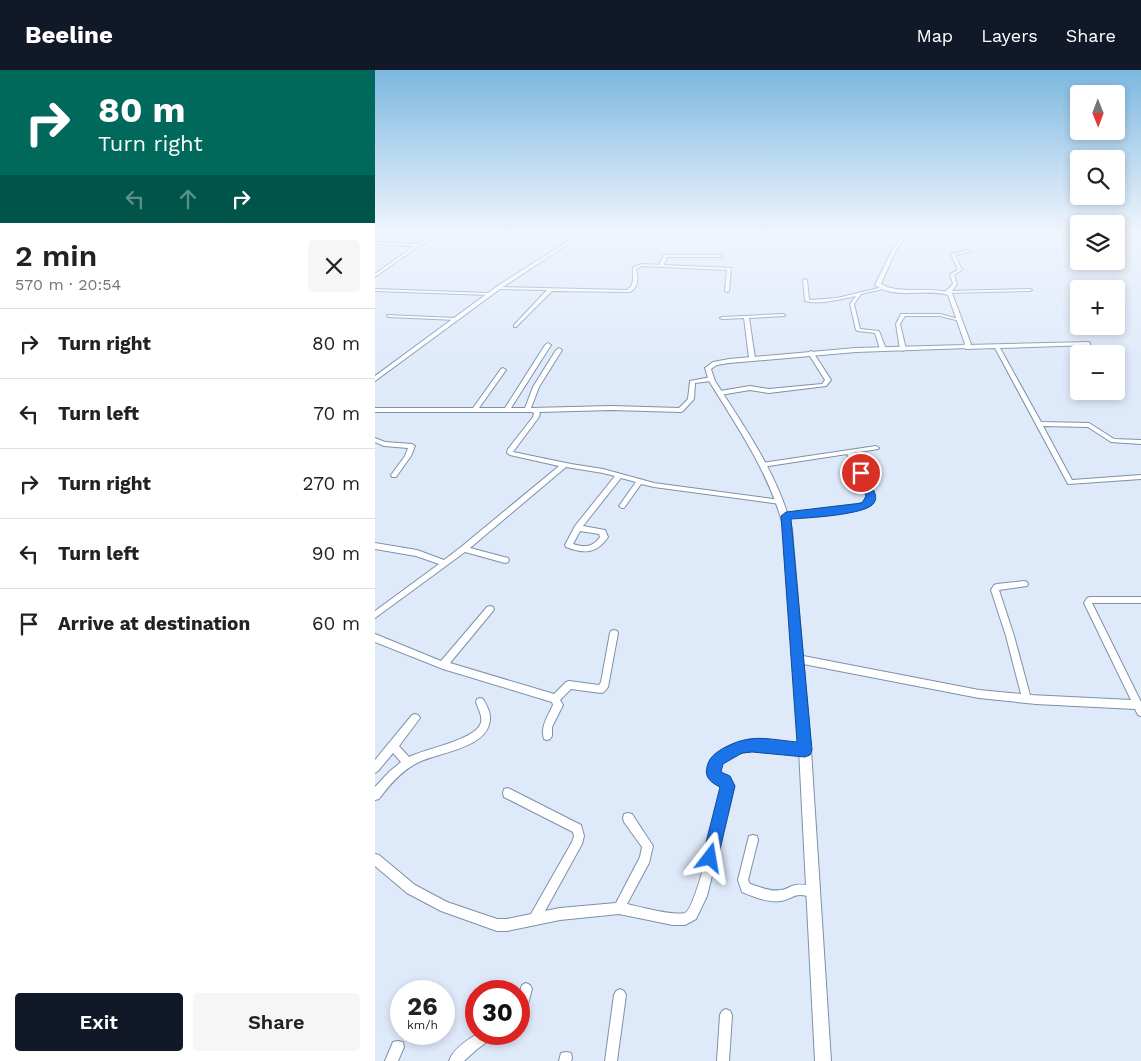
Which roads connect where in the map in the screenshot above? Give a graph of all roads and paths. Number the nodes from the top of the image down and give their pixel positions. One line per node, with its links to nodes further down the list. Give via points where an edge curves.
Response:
1 (513, 278): 7 (street)
2 (635, 278): 10 (street, via 634,287 628,291)
3 (728, 278): 12 (street)
4 (881, 278): 8 (street, via 878,285)
5 (953, 278): 13 (street, via 955,284)
6 (805, 280): 15 (street, via 809,301)
7 (498, 288): 10 (street); 14 (street)
8 (881, 288): 13 (street); 15 (street)
9 (375, 290): 14 (street)
10 (550, 290): 22 (street)
11 (1030, 290): 13 (street)
12 (727, 291)
13 (948, 292): 21 (street)
14 (489, 294): 19 (street)
15 (859, 294): 27 (street, via 852,304 858,329 877,332)
16 (783, 315): 18 (street)
17 (389, 316): 19 (street)
18 (746, 317): 20 (street); 31 (street)
19 (457, 318): 34 (street)
20 (722, 318)
21 (960, 320): 25 (street, via 968,344); 28 (street, via 940,315 903,315 898,324)
22 (516, 326)
23 (1089, 344): 26 (street)
24 (548, 345): 38 (street)
25 (966, 347): 26 (street); 28 (street)
26 (997, 347): 40 (street)
27 (883, 349): 28 (street); 30 (street)
28 (903, 349)
29 (559, 350): 39 (street, via 536,387)
30 (811, 353): 31 (street); 35 (street, via 828,380 824,385 769,391 751,388)
31 (752, 358): 33 (street, via 710,365 707,368)
32 (503, 370): 37 (street)
33 (711, 378): 35 (street); 39 (street, via 692,382 691,399 681,410)
34 (375, 379)
35 (720, 393): 46 (street)
36 (375, 410): 37 (street)
37 (475, 410): 38 (street)
38 (507, 410): 39 (street)
39 (531, 410): 45 (street, via 537,413 536,417 510,453)
40 (1039, 424): 42 (street, via 1089,425 1113,441); 49 (street, via 1070,482)
41 (375, 440): 47 (street, via 384,444 412,446)
42 (1141, 442)
43 (876, 448): 44 (street)
44 (849, 452): 46 (street); 53 (street, via 871,496 870,502 854,508)
45 (564, 465): 48 (street); 56 (street)
46 (762, 465): 51 (street)
47 (394, 476)
48 (619, 476): 50 (street); 54 (street)
49 (1141, 477)
50 (641, 481): 51 (street, via 654,486); 52 (street)
51 (780, 502): 53 (street)
52 (622, 506)
53 (786, 516): 65 (street)
54 (578, 528): 54 (street, via 602,532 604,537 593,549 577,549 569,545)
55 (375, 546): 58 (street, via 417,553)
56 (464, 549): 57 (street); 58 (street)
57 (505, 560)
58 (446, 563): 62 (street)
59 (1024, 584): 68 (street, via 1002,585 995,590)
60 (1141, 600): 70 (street, via 1088,602)
61 (490, 608): 66 (street)
62 (375, 615)
63 (614, 633): 67 (street, via 605,684 601,689 569,685)
64 (375, 638): 66 (street)
65 (798, 659): 68 (street, via 979,694); 74 (street)
66 (443, 665): 67 (street)
67 (555, 699): 72 (street, via 557,705 547,727)
68 (1027, 699): 70 (street)
69 (479, 702): 75 (street, via 487,721 483,730 474,737)
70 (1139, 708)
71 (415, 718): 73 (street)
72 (547, 736)
73 (393, 746): 75 (street); 76 (street)
74 (805, 750): 82 (street); 83 (street, via 752,745 740,747 718,759 714,773 727,786 727,795 701,896 693,915 673,919)
75 (408, 763): 78 (street, via 396,771)
76 (375, 768)
77 (507, 793): 84 (street, via 577,829 579,836)
78 (375, 795)
79 (628, 818): 83 (street, via 648,846 645,859)
80 (753, 840): 82 (street, via 743,880 746,888 776,896 796,889)
81 (375, 859): 84 (street, via 411,889 445,906 497,925)
82 (812, 892): 93 (street)
83 (619, 908): 84 (street)
84 (534, 920)
85 (620, 995): 91 (street)
86 (726, 1015): 92 (street)
87 (471, 1045): 90 (street)
88 (398, 1047): 89 (street)
89 (391, 1061)
90 (455, 1061)
91 (611, 1061)
92 (723, 1061)
93 (823, 1061)

